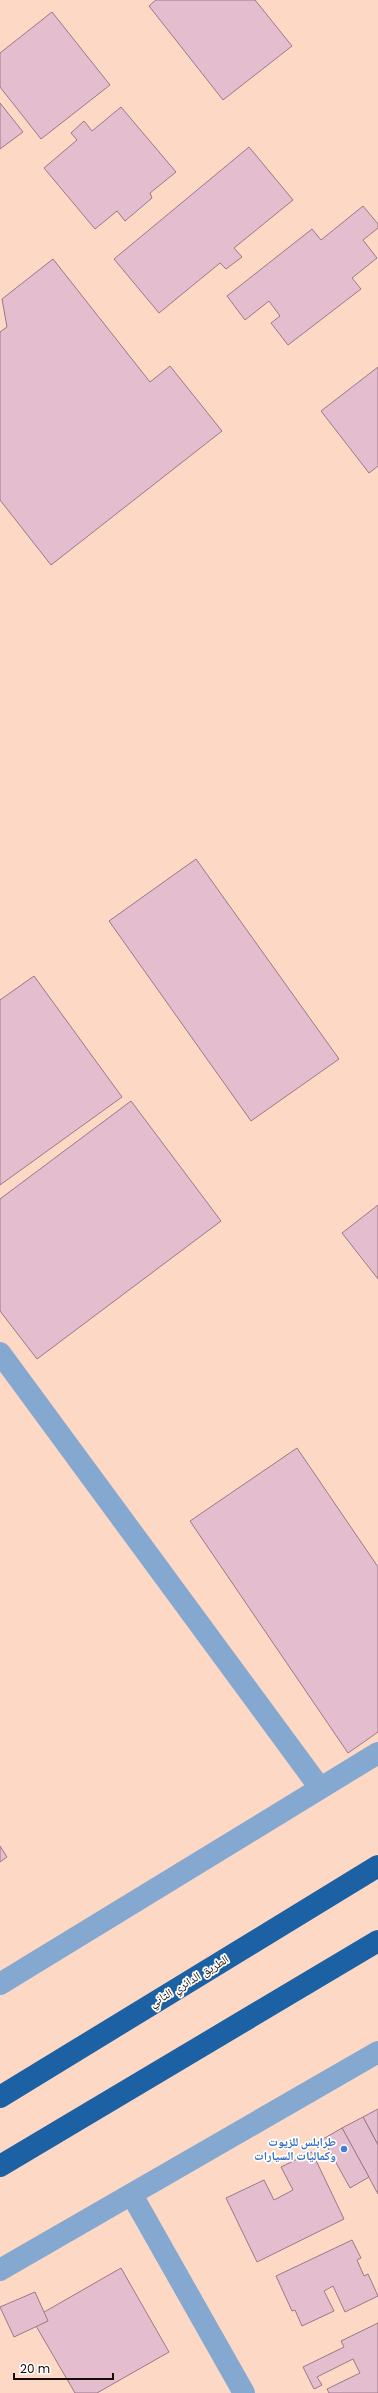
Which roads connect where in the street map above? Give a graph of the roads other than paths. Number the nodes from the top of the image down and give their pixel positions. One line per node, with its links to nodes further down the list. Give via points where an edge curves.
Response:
1 (0, 1353): 3 (street)
2 (378, 1753): 3 (street)
3 (320, 1788): 6 (street)
4 (378, 1866): 8 (highway, الطريق الدائري الثاني)
5 (378, 1940): 9 (highway)
6 (0, 1984)
7 (378, 2052): 10 (street)
8 (0, 2097)
9 (0, 2166)
10 (132, 2195): 11 (street); 12 (street)
11 (0, 2270)
12 (244, 2393)

